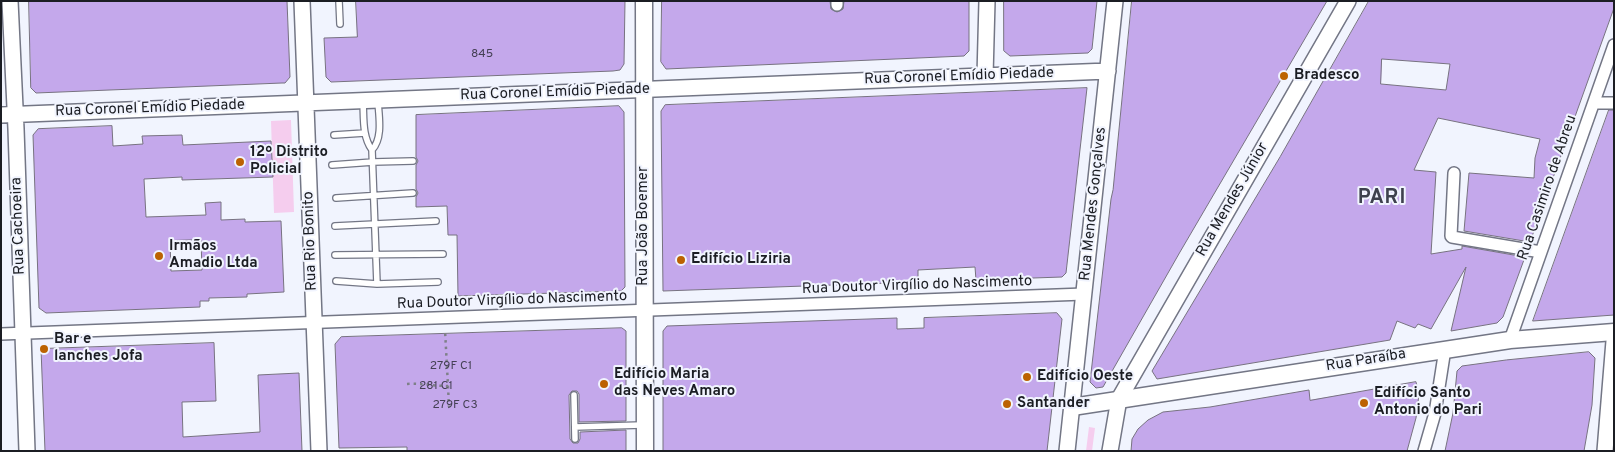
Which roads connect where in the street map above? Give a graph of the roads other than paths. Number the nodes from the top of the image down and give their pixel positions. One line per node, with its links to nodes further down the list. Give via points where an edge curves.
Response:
1 (10, 1): 17 (street, Rua Cachoeira)
2 (302, 1): 14 (street, Rua Rio Bonito)
3 (340, 1): 8 (lane)
4 (644, 1): 12 (main road, Rua João Boemer)
5 (986, 1): 11 (street)
6 (1115, 1): 10 (street, Rua Mendes Gonçalves)
7 (1348, 1): 48 (street, Rua Mendes Júnior)
8 (340, 24)
9 (1614, 45): 15 (street, Rua Casimiro de Abreu)
10 (1108, 71): 11 (street, Rua Coronel Emídio Piedade); 38 (street, Rua Mendes Gonçalves)
11 (985, 76): 12 (street, Rua Coronel Emídio Piedade)
12 (644, 89): 13 (street, Rua Coronel Emídio Piedade); 39 (main road, Rua João Boemer)
13 (370, 101): 14 (street, Rua Coronel Emídio Piedade); 18 (lane); 20 (lane, via 379,138)
14 (306, 102): 17 (street, Rua Coronel Emídio Piedade); 40 (street, Rua Rio Bonito)
15 (1594, 102): 16 (street); 31 (street, Rua Casimiro de Abreu)
16 (1614, 103)
17 (8, 114): 43 (street, Rua Cachoeira)
18 (365, 132): 19 (lane); 20 (lane)
19 (334, 134)
20 (372, 150): 22 (lane)
21 (413, 161): 22 (lane)
22 (372, 162): 23 (lane); 26 (lane)
23 (332, 166)
24 (1454, 173): 31 (street, via 1452,237)
25 (414, 193): 26 (lane)
26 (374, 195): 27 (lane); 29 (lane)
27 (336, 198)
28 (436, 221): 29 (lane)
29 (375, 225): 30 (lane); 32 (lane)
30 (335, 226)
31 (1541, 252): 44 (street, Rua Casimiro de Abreu)
32 (376, 254): 33 (lane); 34 (lane); 37 (lane)
33 (443, 254)
34 (335, 255)
35 (336, 281): 37 (lane)
36 (438, 282): 37 (lane)
37 (377, 284)
38 (1084, 294): 39 (street, Rua Doutor Virgílio do Nascimento); 49 (street, Rua Mendes Gonçalves)
39 (644, 311): 40 (street, Rua Doutor Virgílio do Nascimento); 50 (main road, Rua João Boemer)
40 (314, 323): 43 (street, Rua Doutor Virgílio do Nascimento); 54 (street, Rua Rio Bonito)
41 (1614, 332): 44 (main road, Rua Paraíba)
42 (1, 334): 43 (street, Rua Doutor Virgílio do Nascimento)
43 (23, 334): 53 (street, Rua Cachoeira)
44 (1510, 340): 46 (main road, Rua Paraíba)
45 (1614, 340): 59 (street)
46 (1445, 349): 48 (main road, Rua Paraíba); 58 (street, via 1435,413)
47 (574, 395): 51 (lane)
48 (1119, 399): 49 (main road, Rua Paraíba); 57 (street)
49 (1072, 407): 56 (street, Rua Mendes Gonçalves)
50 (644, 425): 51 (lane); 55 (main road, Rua João Boemer)
51 (574, 427): 52 (lane)
52 (575, 439)
53 (27, 451)
54 (319, 451)
55 (644, 451)
56 (1067, 451)
57 (1110, 451)
58 (1424, 451)
59 (1605, 451)

